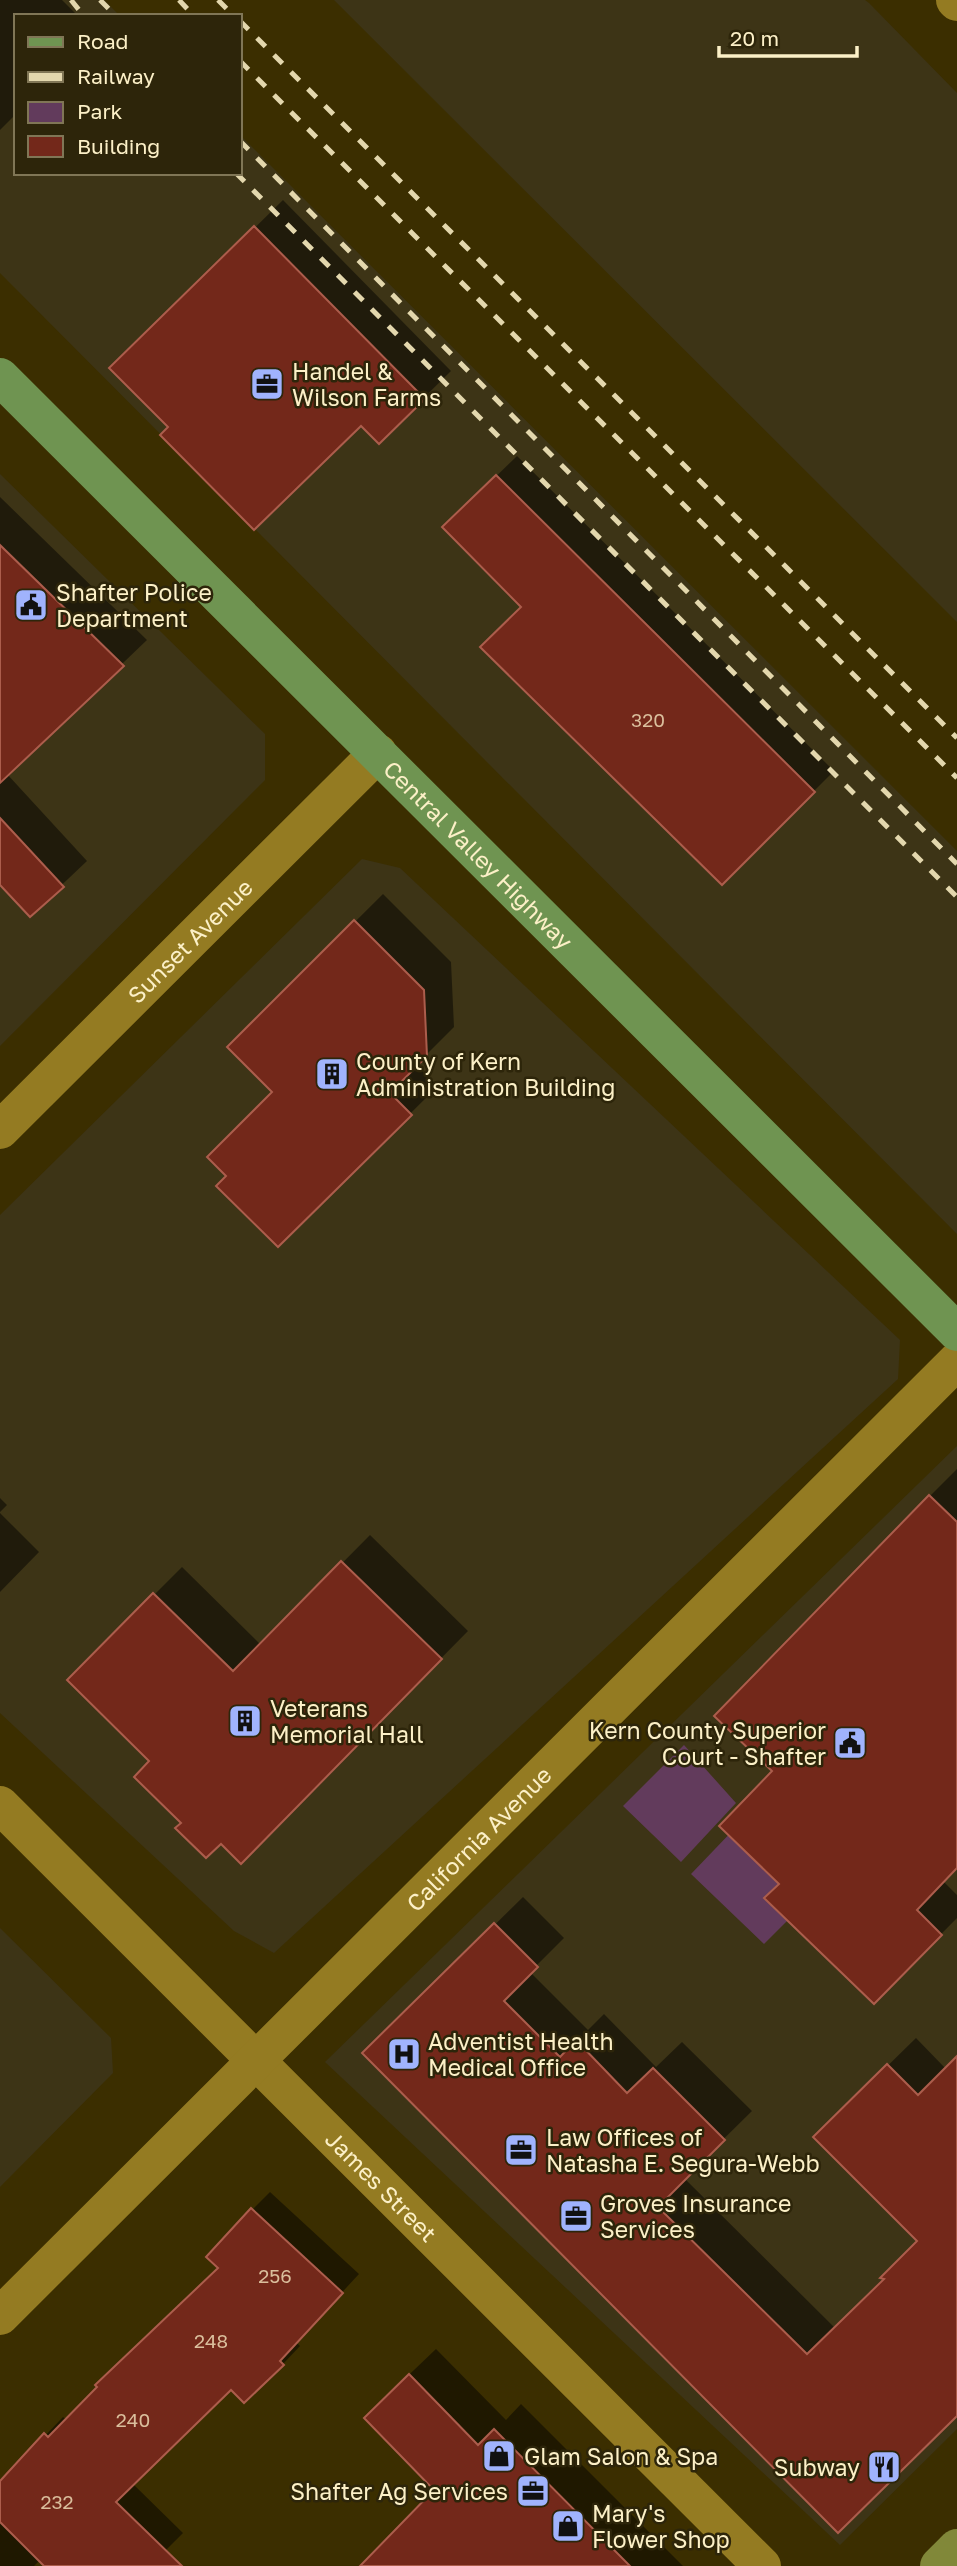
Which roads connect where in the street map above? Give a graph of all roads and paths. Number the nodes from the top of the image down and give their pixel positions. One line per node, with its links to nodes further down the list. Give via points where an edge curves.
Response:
1 (0, 377): 2 (main road, Central Valley Highway)
2 (378, 753): 3 (street, Sunset Avenue); 4 (main road, Central Valley Highway)
3 (0, 1130)
4 (957, 1332)
5 (957, 1361): 7 (street, California Avenue)
6 (0, 1805): 7 (street, James Street)
7 (256, 2062): 8 (street, California Avenue); 10 (street, James Street)
8 (0, 2316)
9 (957, 2548): 11 (street)
10 (762, 2566)
11 (939, 2566)

